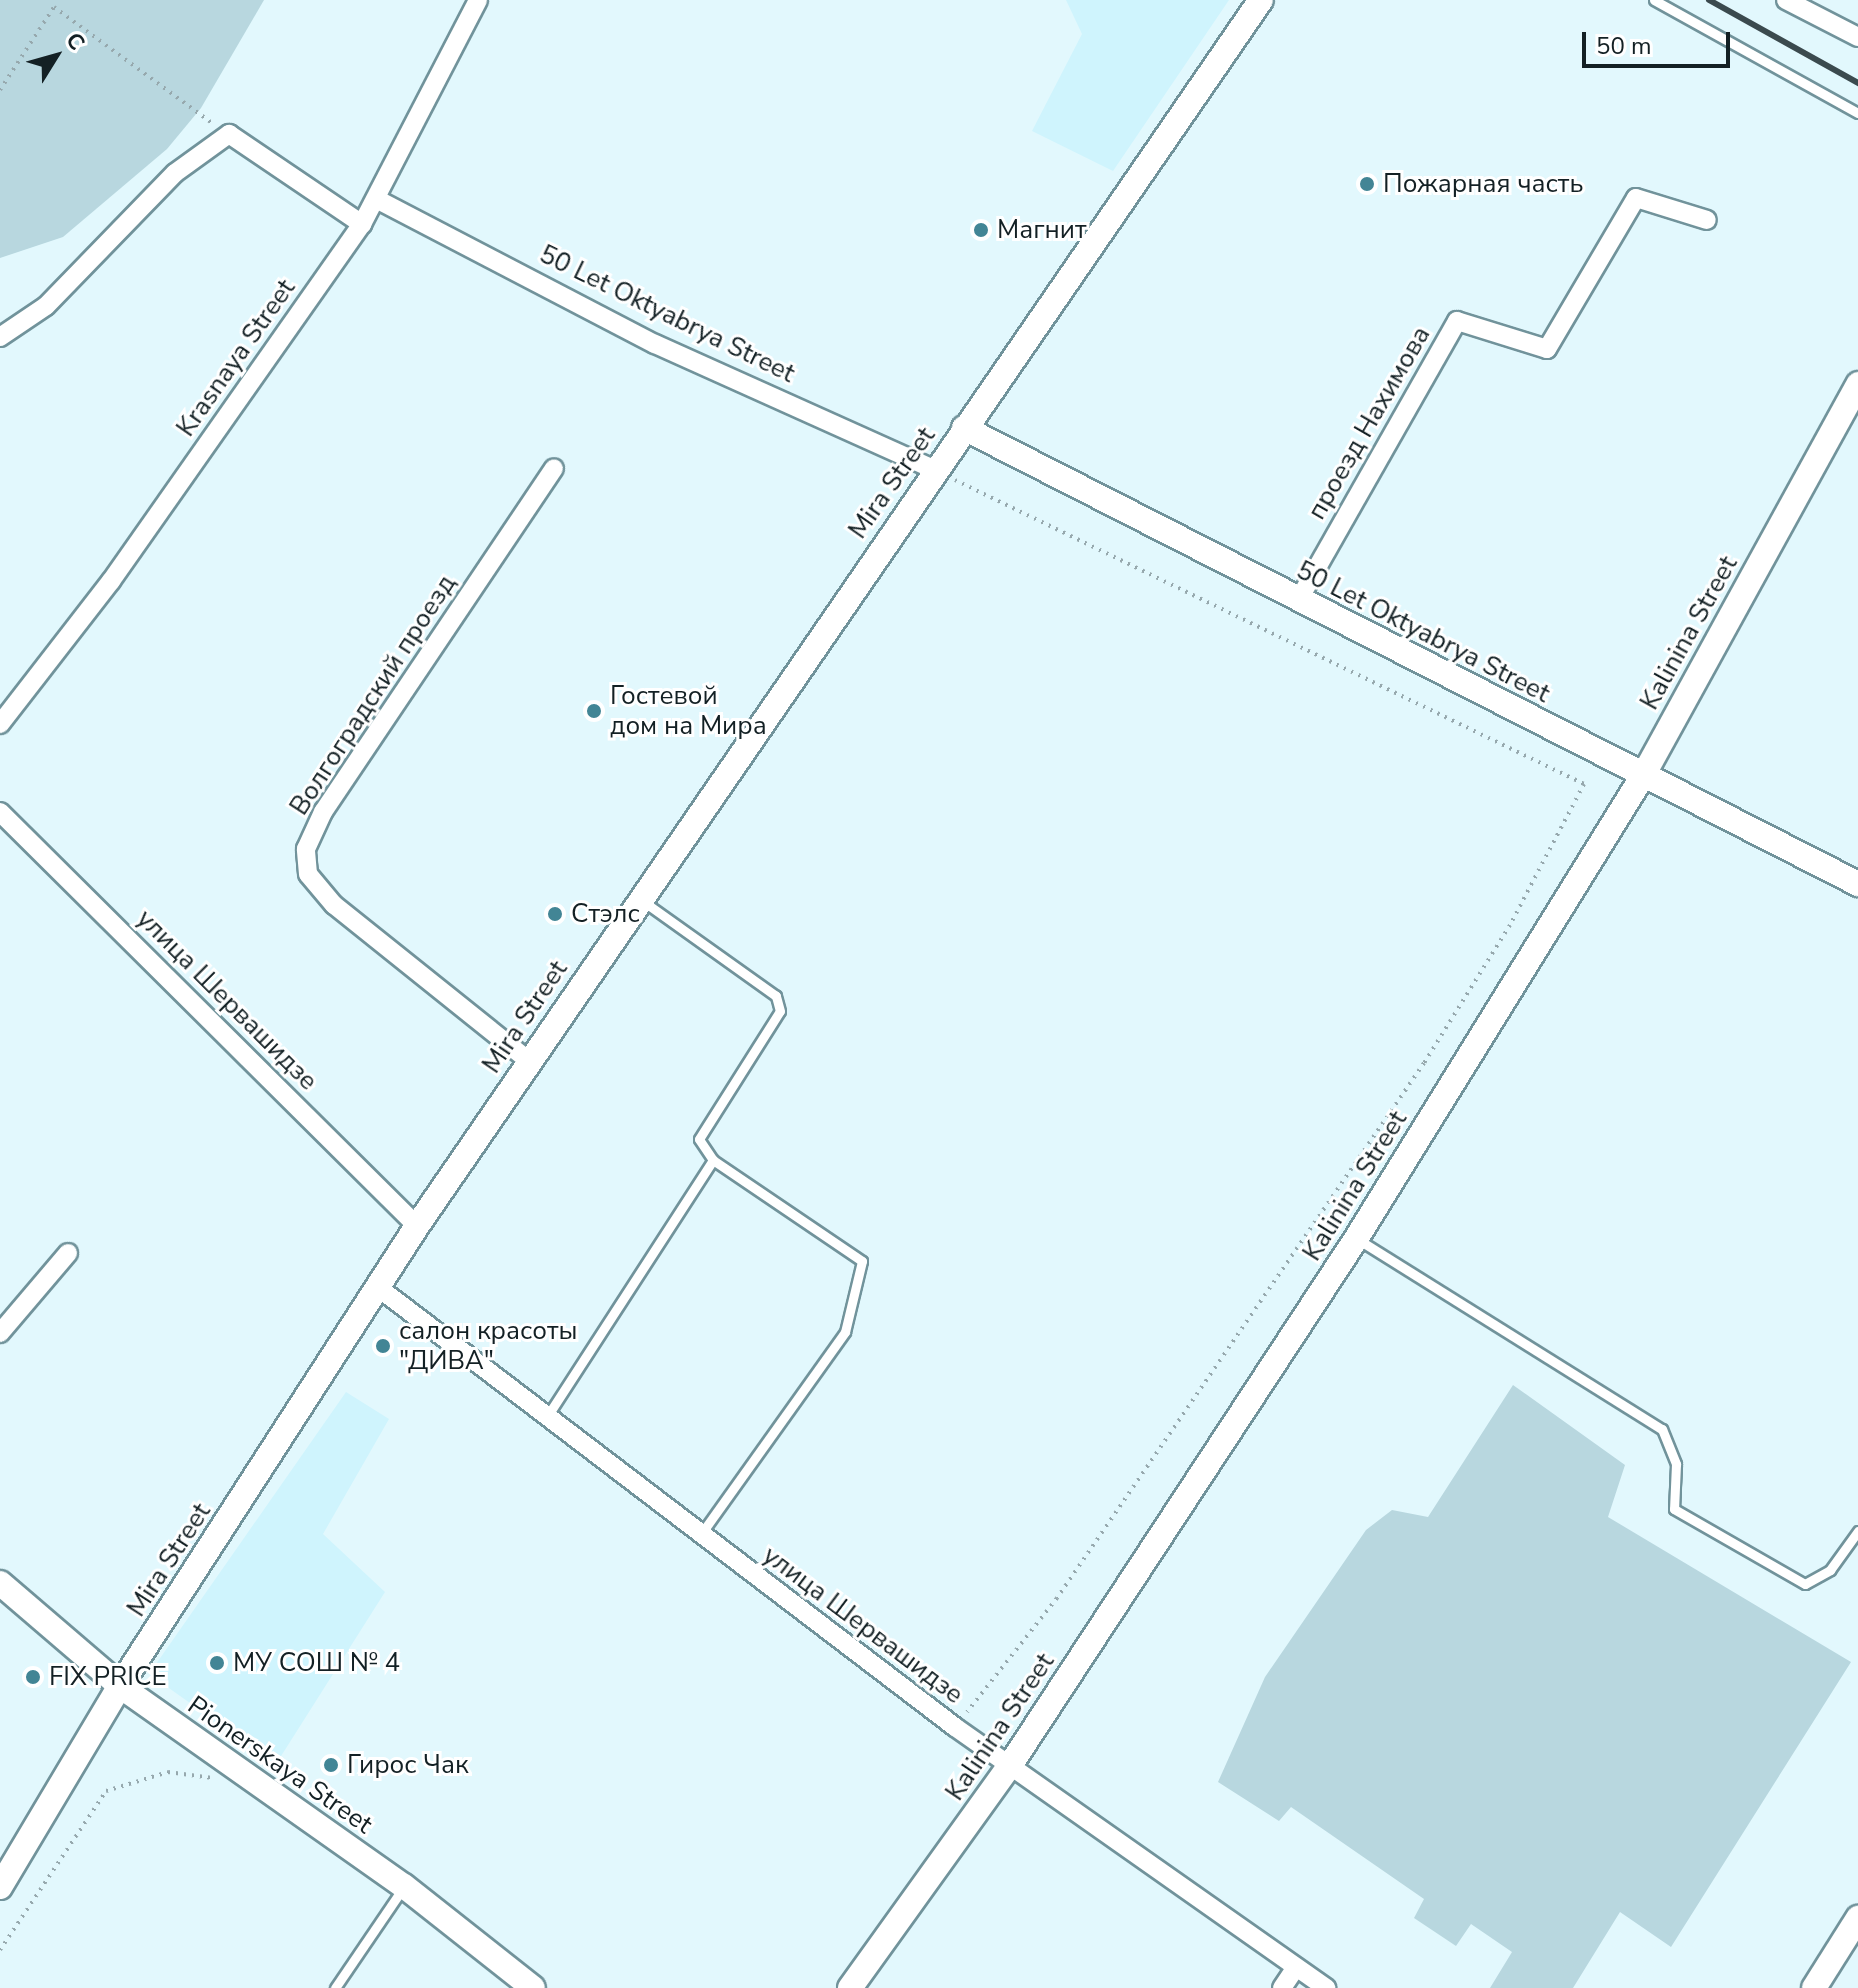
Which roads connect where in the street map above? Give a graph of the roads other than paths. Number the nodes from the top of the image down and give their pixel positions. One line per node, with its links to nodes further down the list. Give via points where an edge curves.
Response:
1 (478, 0): 7 (street, Krasnaya Street)
2 (1261, 0): 12 (street, Mira Street)
3 (1654, 0): 6 (lane)
4 (1786, 0): 5 (street)
5 (1858, 37)
6 (1858, 113)
7 (378, 200): 9 (street, Krasnaya Street); 14 (street, 50 Let Oktyabrya Street, via 655,344)
8 (1707, 220): 15 (street, проезд Нахимова, via 1636,198 1547,349 1457,321)
9 (362, 224): 10 (street, via 229,134 175,173 46,306); 16 (street, Krasnaya Street, via 111,581)
10 (0, 337)
11 (1858, 384): 17 (street, Kalinina Street)
12 (964, 428): 14 (street, Mira Street); 15 (street, 50 Let Oktyabrya Street)
13 (554, 468): 21 (street, Волгоградский проезд, via 323,812 306,849 308,874 334,905)
14 (935, 470): 20 (street, Mira Street)
15 (1298, 601): 17 (street, 50 Let Oktyabrya Street)
16 (0, 724)
17 (1644, 774): 19 (street, 50 Let Oktyabrya Street); 24 (street, Kalinina Street)
18 (0, 812): 23 (street, улица Шервашидзе)
19 (1858, 884)
20 (640, 900): 21 (street, Mira Street); 22 (lane, via 776,996 780,1011 699,1139)
21 (529, 1061): 23 (street, Mira Street)
22 (713, 1160): 28 (lane); 30 (lane, via 862,1261 845,1332)
23 (417, 1226): 26 (street, Mira Street)
24 (1356, 1239): 29 (lane, via 1662,1429 1676,1464 1674,1509 1805,1584 1830,1570); 33 (street, Kalinina Street)
25 (68, 1253): 27 (street)
26 (379, 1288): 28 (street, улица Шервашидзе); 32 (street, Mira Street)
27 (0, 1333)
28 (548, 1415): 30 (street, улица Шервашидзе)
29 (1858, 1531)
30 (700, 1536): 33 (street, улица Шервашидзе)
31 (0, 1583): 32 (street, Pionerskaya Street)
32 (120, 1686): 34 (street, Pionerskaya Street); 35 (street, Mira Street)
33 (1009, 1767): 37 (street, улица Шервашидзе); 40 (street, Kalinina Street)
34 (404, 1886): 38 (lane); 39 (street, Pionerskaya Street)
35 (0, 1887)
36 (1858, 1918): 43 (street)
37 (1296, 1967): 41 (street); 42 (street, улица Шервашидзе)
38 (335, 1988)
39 (533, 1988)
40 (850, 1988)
41 (1282, 1988)
42 (1327, 1988)
43 (1814, 1988)

